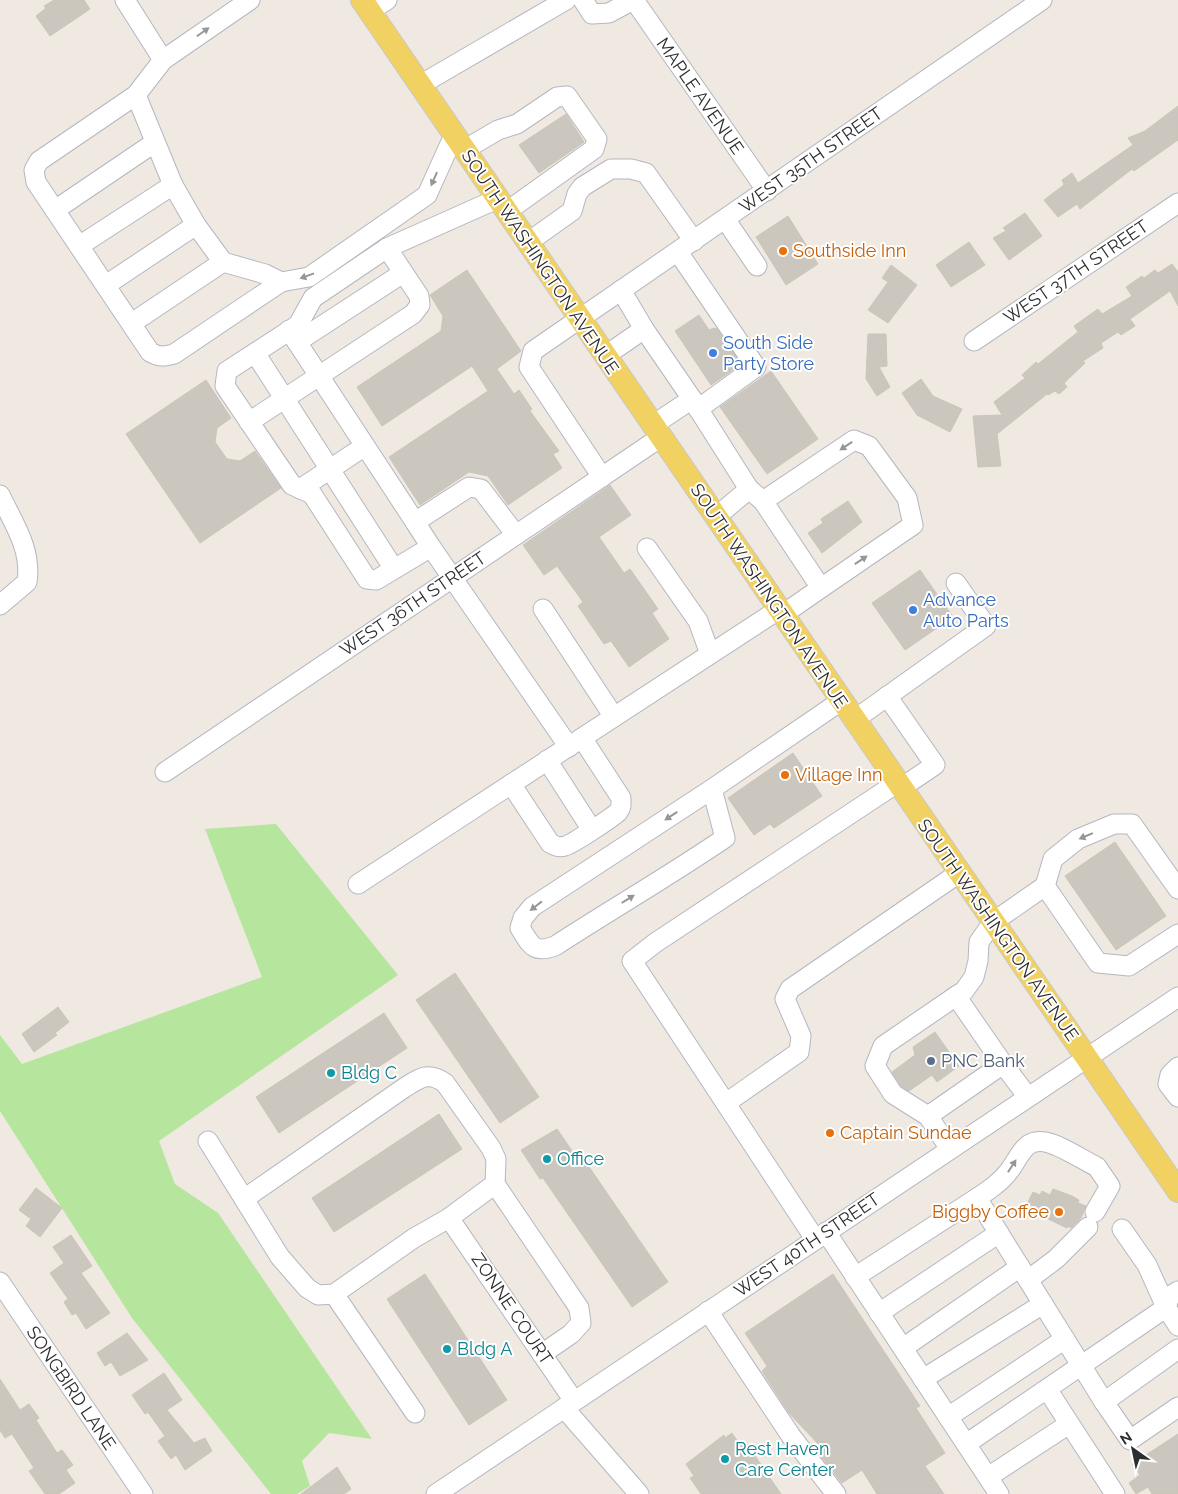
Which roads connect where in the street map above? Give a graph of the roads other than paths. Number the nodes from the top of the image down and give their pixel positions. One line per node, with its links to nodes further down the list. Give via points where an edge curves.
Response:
1 (124, 0): 8 (street)
2 (250, 0): 8 (street, one-way to 2)
3 (566, 0): 9 (street)
4 (583, 0): 5 (street, via 592,14 609,13)
5 (633, 0): 14 (street, MAPLE AVENUE)
6 (1042, 0): 14 (street, WEST 35TH STREET)
7 (373, 4): 9 (main road, SOUTH WASHINGTON AVENUE)
8 (163, 60): 10 (street)
9 (420, 85): 11 (main road, SOUTH WASHINGTON AVENUE)
10 (136, 95): 12 (street); 17 (street, via 39,161 34,170 36,182)
11 (459, 142): 16 (main road, SOUTH WASHINGTON AVENUE); 16 (street, via 517,124 557,97 567,96 597,139 594,149); 28 (street, one-way to 28, via 427,196 309,277)
12 (154, 143): 13 (street); 17 (street)
13 (173, 185): 19 (street); 22 (street)
14 (767, 191): 18 (street, WEST 35TH STREET)
15 (1178, 203): 35 (street, WEST 37TH STREET)
16 (502, 205): 21 (main road, SOUTH WASHINGTON AVENUE); 23 (street)
17 (54, 210): 22 (street)
18 (725, 220): 20 (street, WEST 35TH STREET); 26 (street)
19 (196, 225): 25 (street); 29 (street)
20 (694, 241): 21 (street, via 646,173 611,169 582,187 572,211); 24 (street, WEST 35TH STREET)
21 (527, 243): 31 (main road, SOUTH WASHINGTON AVENUE)
22 (79, 246): 29 (street)
23 (387, 248): 27 (street); 34 (street, via 313,298)
24 (678, 252): 30 (street, WEST 35TH STREET); 40 (street, WEST 36TH STREET, via 756,367)
25 (223, 262): 28 (street); 32 (street)
26 (757, 266)
27 (404, 272): 34 (street); 38 (street, via 419,296 420,305 413,314)
28 (281, 282): 32 (street, via 165,357 150,352)
29 (106, 285): 32 (street)
30 (621, 290): 31 (street, WEST 35TH STREET); 33 (street)
31 (579, 319): 37 (main road, SOUTH WASHINGTON AVENUE); 45 (street, WEST 35TH STREET, via 533,351 529,367)
32 (132, 323)
33 (644, 329): 37 (street); 40 (street)
34 (293, 336): 36 (street); 38 (street)
35 (974, 341)
36 (255, 353): 39 (street); 41 (street, via 227,371 224,386)
37 (605, 356): 42 (main road, SOUTH WASHINGTON AVENUE)
38 (319, 375): 39 (street); 43 (street)
39 (284, 398): 41 (street); 44 (street)
40 (695, 404): 42 (street, WEST 36TH STREET); 48 (street)
41 (249, 422): 46 (street, via 292,485)
42 (657, 431): 45 (street, WEST 36TH STREET); 49 (main road, SOUTH WASHINGTON AVENUE)
43 (365, 446): 44 (street); 50 (street)
44 (330, 469): 46 (street); 54 (street)
45 (602, 477): 51 (street, WEST 36TH STREET)
46 (300, 489): 54 (street, via 312,494 367,579 376,580)
47 (0, 495): 58 (street, via 27,550 29,568 27,582)
48 (756, 496): 49 (street); 57 (street); 57 (street, one-way to 48, via 913,525 907,498 868,446 854,440)
49 (716, 517): 60 (main road, SOUTH WASHINGTON AVENUE)
50 (416, 522): 51 (street, via 469,487 481,489); 52 (street)
51 (516, 535): 55 (street, WEST 36TH STREET)
52 (431, 547): 54 (street); 55 (street)
53 (647, 548): 61 (street, via 698,621)
54 (394, 569)
55 (453, 578): 66 (street); 68 (street, WEST 36TH STREET)
56 (956, 583): 62 (street, via 986,626)
57 (821, 588): 60 (street)
58 (0, 605)
59 (543, 609): 64 (street)
60 (780, 612): 61 (street); 63 (main road, SOUTH WASHINGTON AVENUE)
61 (710, 654): 64 (street)
62 (887, 696): 65 (street); 70 (street, via 935,765)
63 (841, 701): 65 (main road, SOUTH WASHINGTON AVENUE); 71 (street)
64 (614, 718): 66 (street)
65 (854, 720): 70 (main road, SOUTH WASHINGTON AVENUE)
66 (576, 742): 67 (street); 72 (street, via 621,798 622,806 617,813)
67 (547, 760): 69 (street); 72 (street)
68 (165, 772)
69 (511, 784): 72 (street, via 550,843 557,847 566,846); 74 (street)
70 (899, 785): 73 (main road, SOUTH WASHINGTON AVENUE); 86 (street, via 632,961)
71 (712, 789): 71 (street, one-way to 71, via 532,908 523,918 520,928 533,948 543,951 555,946 725,838)
72 (592, 830)
73 (960, 873): 77 (main road, SOUTH WASHINGTON AVENUE); 86 (street, via 790,989 785,999 801,1036 798,1052)
74 (358, 884)
75 (1046, 886): 76 (street, one-way to 75, via 1132,824 1114,824 1078,840 1053,859); 77 (street); 78 (street, via 1098,962 1129,966)
76 (1178, 889)
77 (993, 922): 79 (street, via 979,942 974,977); 81 (main road, SOUTH WASHINGTON AVENUE)
78 (1178, 934)
79 (956, 996): 82 (street); 87 (street, via 883,1046 875,1066 893,1094)
80 (1178, 996): 81 (street, WEST 40TH STREET)
81 (1086, 1058): 84 (street, WEST 40TH STREET); 91 (main road, SOUTH WASHINGTON AVENUE)
82 (1003, 1064): 84 (street); 87 (street)
83 (1178, 1067): 85 (street, via 1170,1075 1168,1084)
84 (1028, 1096): 89 (street, WEST 40TH STREET)
85 (1178, 1097)
86 (726, 1103): 97 (street)
87 (928, 1116): 89 (street)
88 (208, 1141): 93 (street)
89 (950, 1149): 97 (street, WEST 40TH STREET)
90 (495, 1184): 93 (street, via 496,1159 491,1148 445,1083 435,1076 426,1076); 94 (street); 111 (street, via 579,1308 581,1323)
91 (1178, 1190)
92 (977, 1198): 96 (street); 98 (street, one-way to 98, via 1009,1171 1023,1148 1036,1141 1047,1142 1103,1173 1110,1186 1092,1220 1056,1259); 99 (street)
93 (244, 1199): 102 (street, via 280,1257 307,1288 318,1295)
94 (449, 1218): 102 (street, via 414,1238); 111 (street, ZONNE COURT)
95 (1122, 1229): 104 (street)
96 (999, 1233): 98 (street); 106 (street)
97 (820, 1236): 99 (street); 105 (street, WEST 40TH STREET)
98 (1024, 1273): 103 (street); 109 (street)
99 (855, 1277): 106 (street)
100 (0, 1282): 123 (street, SONGBIRD LANE)
101 (1178, 1291): 104 (street, via 1170,1296)
102 (334, 1294): 118 (street)
103 (1043, 1304): 108 (street); 113 (street)
104 (1172, 1310): 107 (street); 112 (street)
105 (708, 1311): 116 (street, WEST 40TH STREET); 126 (street, via 790,1436)
106 (879, 1313): 109 (street)
107 (1178, 1326)
108 (1065, 1339): 112 (street); 119 (street)
109 (903, 1348): 113 (street)
110 (1178, 1349): 115 (street)
111 (542, 1354): 116 (street, ZONNE COURT)
112 (1082, 1366): 114 (street); 115 (street)
113 (923, 1379): 119 (street)
114 (1047, 1390): 120 (street); 121 (street)
115 (1104, 1402): 117 (street, via 1130,1440)
116 (569, 1404): 124 (street, WEST 40TH STREET); 125 (street, ZONNE COURT)
117 (1178, 1407)
118 (415, 1413)
119 (948, 1417): 121 (street)
120 (1069, 1424): 122 (street); 128 (street)
121 (966, 1444): 122 (street)
122 (988, 1477): 127 (street)
123 (143, 1494)
124 (436, 1494)
125 (639, 1494)
126 (836, 1494)
127 (999, 1494)
128 (1115, 1494)

